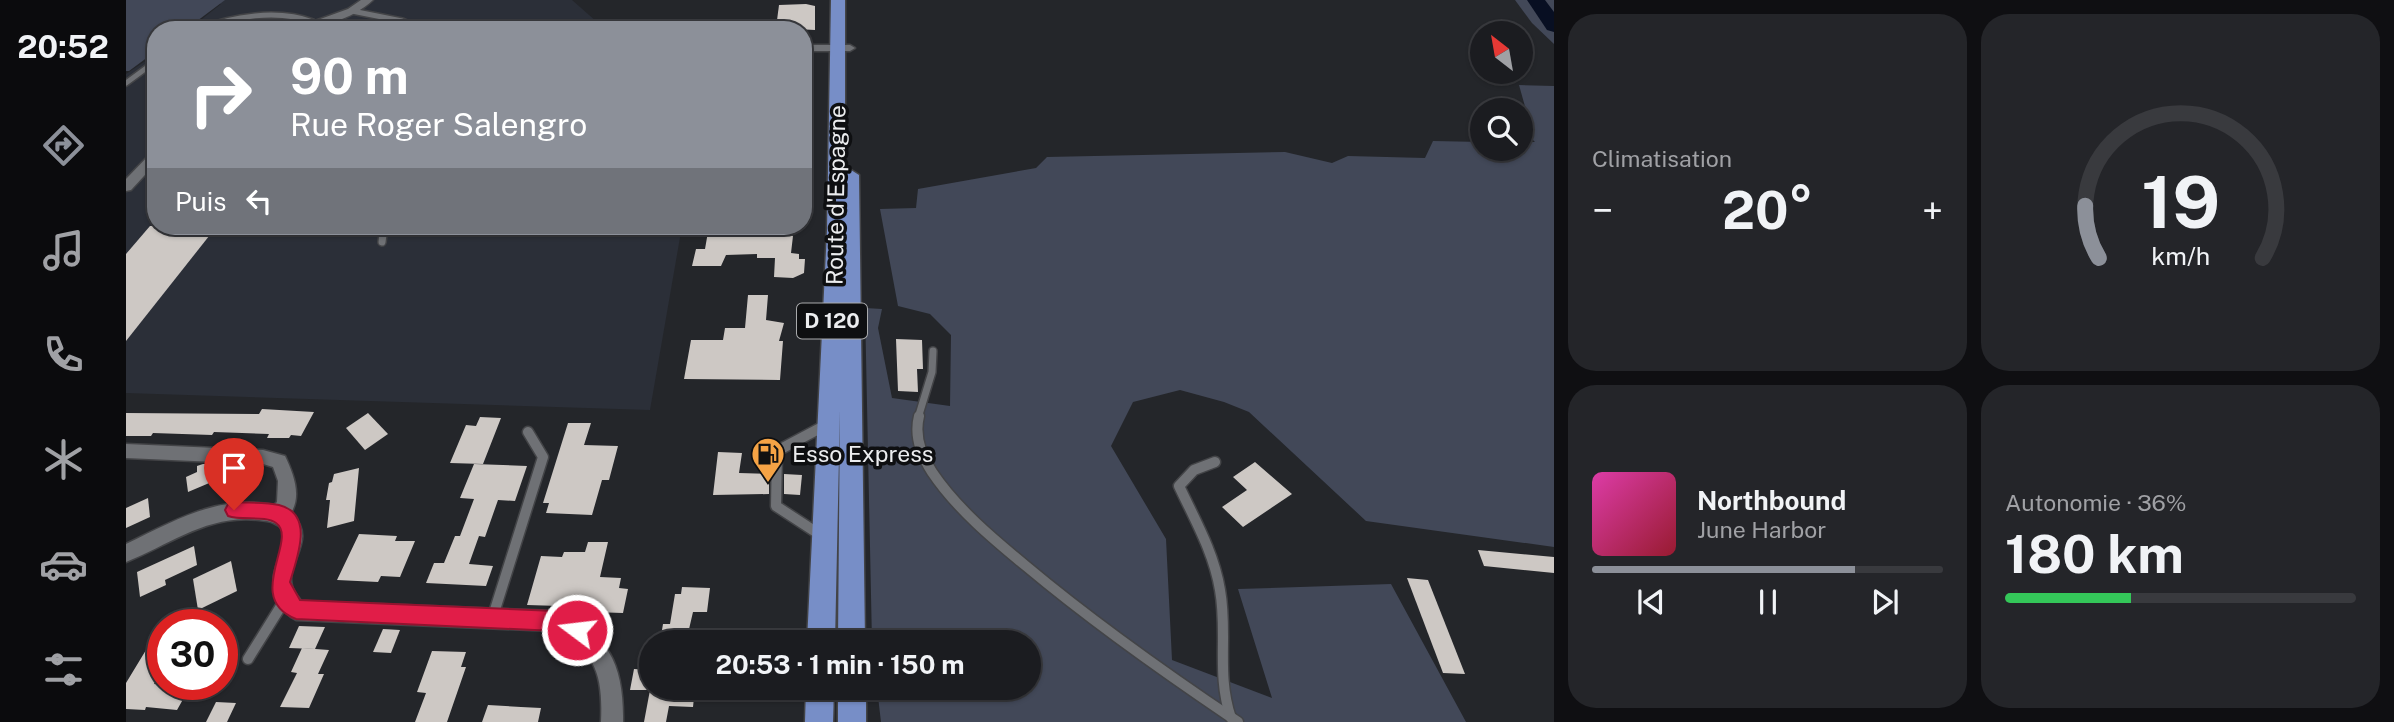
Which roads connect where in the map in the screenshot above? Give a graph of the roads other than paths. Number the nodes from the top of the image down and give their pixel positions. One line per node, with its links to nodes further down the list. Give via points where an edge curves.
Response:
1 (368, 0): 4 (street)
2 (838, 0): 10 (main road, Route d'Espagne / D 120)
3 (848, 0): 10 (main road, Route d'Espagne / D 120)
4 (352, 11): 7 (street); 8 (lane)
5 (221, 21): 6 (lane, via 251,17)
6 (308, 21)
7 (317, 21)
8 (404, 21)
9 (812, 48): 10 (street)
10 (844, 48): 18 (main road, Route d'Espagne / D 120); 28 (main road, Route d'Espagne / D 120)
11 (147, 68): 12 (lane)
12 (126, 83)
13 (147, 165): 14 (street)
14 (126, 187)
15 (383, 235): 16 (lane)
16 (382, 242)
17 (933, 351): 32 (lane, via 932,372 916,425 917,441 924,459 965,512 1061,594)
18 (829, 424): 23 (main road, Route d'Espagne / D 120); 23 (lane, via 777,451 776,506)
19 (528, 432): 26 (lane, via 543,457)
20 (126, 451): 22 (street, via 279,461 287,481 285,506)
21 (1215, 462): 32 (lane, via 1182,479 1179,486 1199,525 1218,583 1223,694)
22 (278, 513): 24 (street, via 234,510 209,516); 25 (street, via 289,523 293,536 280,582)
23 (825, 538): 27 (main road, Route d'Espagne / D 120)
24 (126, 553)
25 (286, 598): 26 (street, via 296,610); 29 (lane)
26 (492, 619): 33 (street, via 555,621 594,644 613,688)
27 (821, 630)
28 (852, 630)
29 (248, 659)
30 (819, 700): 34 (main road)
31 (852, 700): 35 (main road)
32 (1235, 720)
33 (612, 722)
34 (818, 722)
35 (852, 722)

